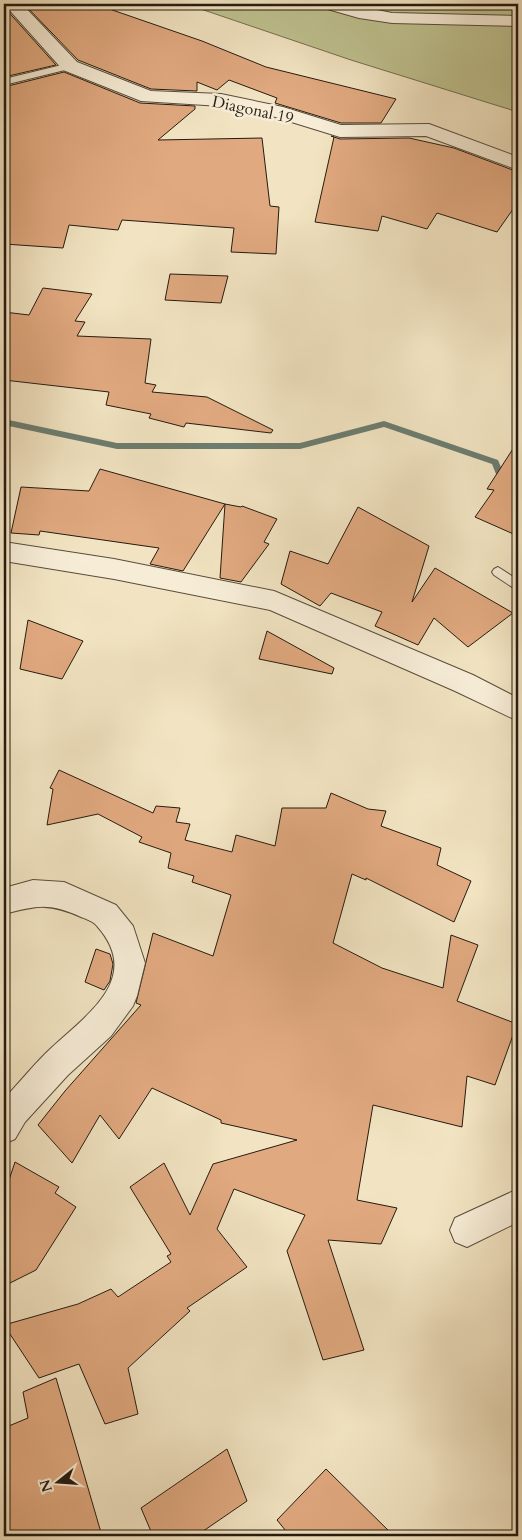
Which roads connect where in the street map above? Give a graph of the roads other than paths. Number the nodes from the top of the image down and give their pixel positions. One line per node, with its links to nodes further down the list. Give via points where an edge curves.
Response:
1 (12, 4): 4 (street, Diagonal 19)
2 (330, 4): 3 (street, via 392,18)
3 (518, 21)
4 (70, 66): 5 (lane); 6 (street, Diagonal 19, via 148,97 221,100 276,111 340,131 424,129)
5 (4, 82)
6 (518, 164)
7 (4, 551): 10 (street, via 114,569 274,602)
8 (498, 572): 9 (lane)
9 (518, 586)
10 (518, 710)
11 (4, 901): 12 (street, via 34,893 64,895 106,914 123,936 130,963 122,996 100,1026 57,1064 14,1111)
12 (4, 1128)
13 (518, 1205): 14 (street)
14 (467, 1230)

